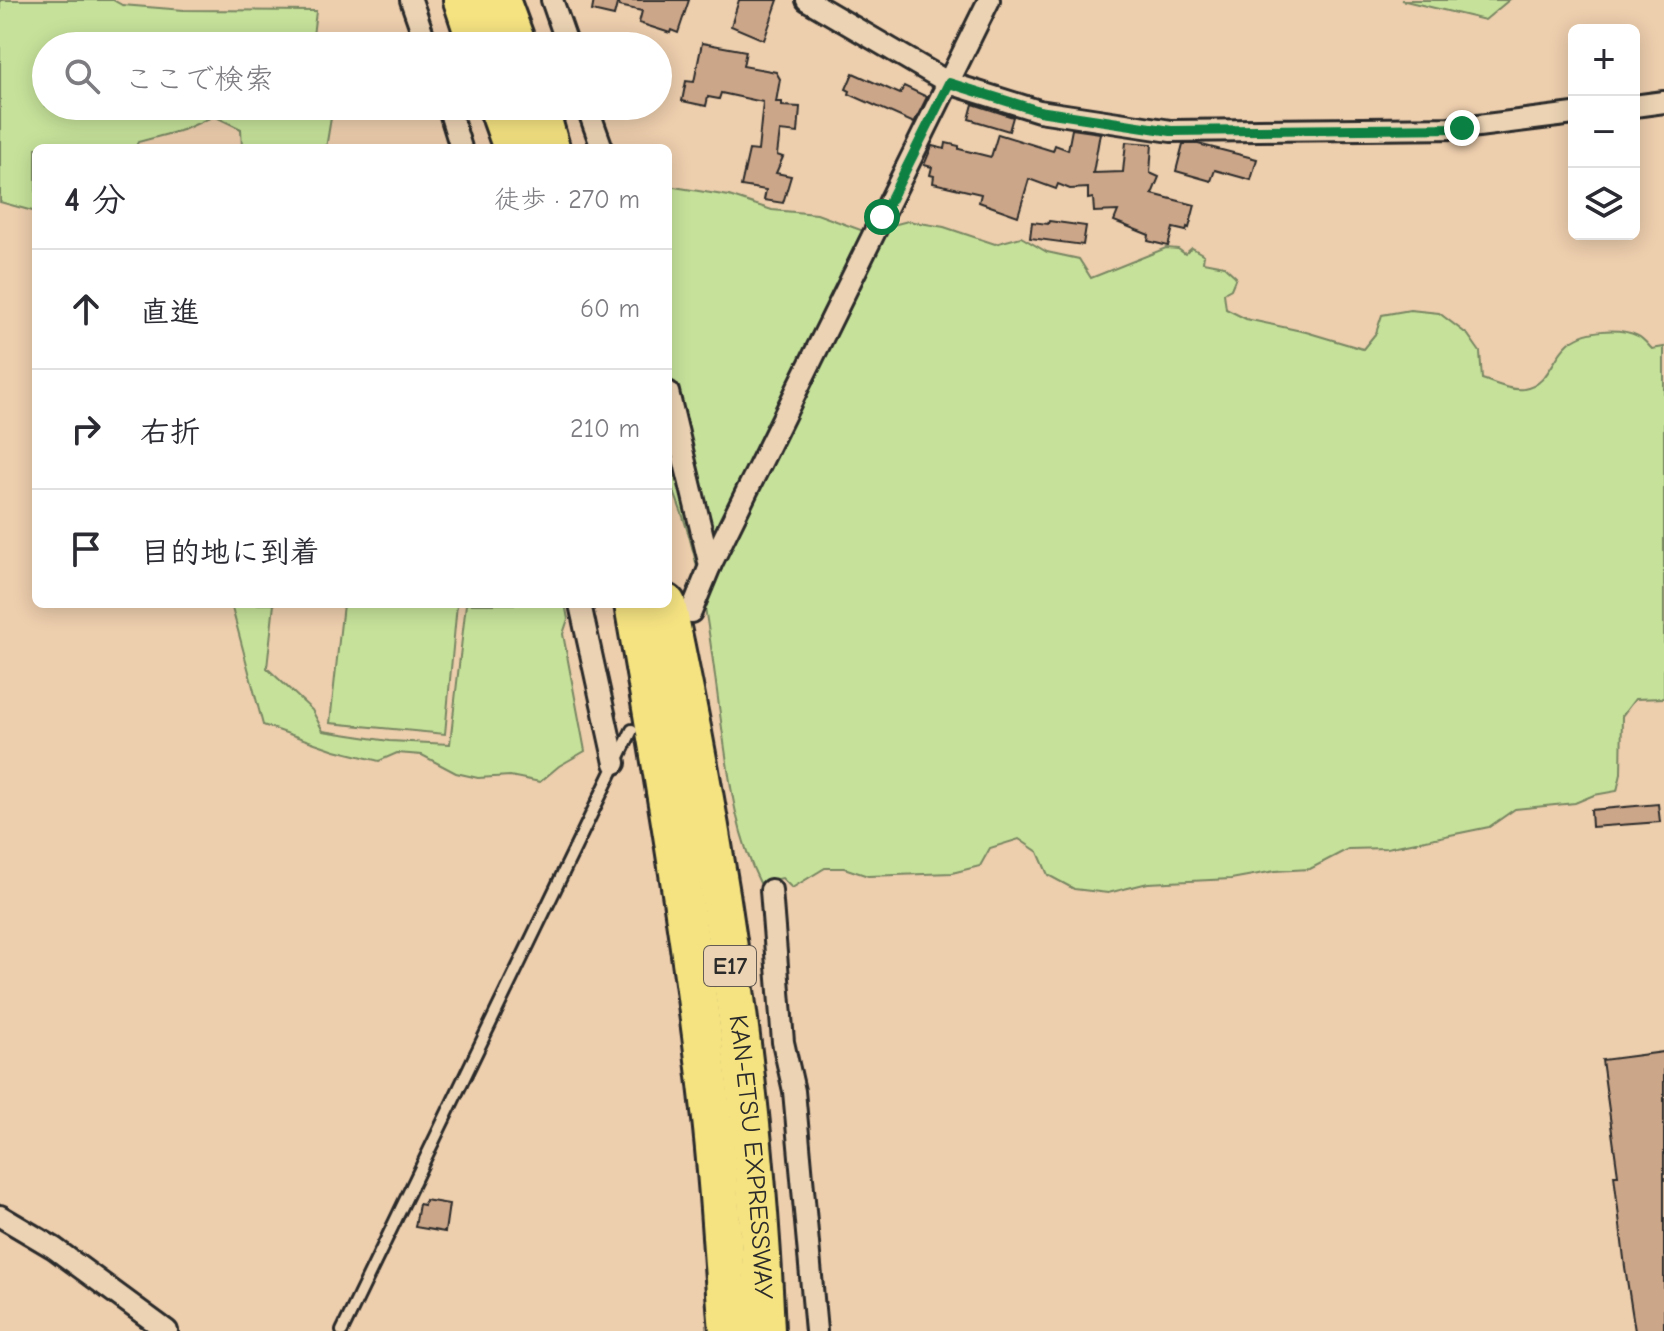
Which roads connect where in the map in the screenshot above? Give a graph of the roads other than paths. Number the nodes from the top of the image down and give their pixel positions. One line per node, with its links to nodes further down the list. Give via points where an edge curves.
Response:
1 (411, 0): 7 (street)
2 (463, 0): 8 (highway)
3 (500, 0): 9 (highway)
4 (552, 0): 10 (street)
5 (807, 0): 11 (street)
6 (989, 0): 11 (street)
7 (422, 32)
8 (473, 32)
9 (512, 32)
10 (563, 32)
11 (949, 83): 14 (street, via 1039,111 1171,131 1462,128); 24 (street)
12 (1664, 102): 13 (street)
13 (1640, 105)
14 (1568, 115)
15 (452, 120): 19 (street)
16 (503, 120): 20 (highway)
17 (542, 120): 21 (highway)
18 (592, 120): 22 (street)
19 (460, 144)
20 (512, 144)
21 (549, 144)
22 (601, 144)
23 (672, 409): 24 (street)
24 (710, 566): 27 (street)
25 (581, 608): 29 (street)
26 (635, 608): 34 (highway, KAN-ETSU EXPRESSWAY / E17, via 669,803 713,1122)
27 (679, 608): 35 (highway, KAN-ETSU EXPRESSWAY / E17, via 725,929 752,1157)
28 (632, 730): 29 (lane)
29 (615, 763): 33 (lane)
30 (771, 890): 36 (street)
31 (0, 1216): 32 (street, via 54,1248)
32 (167, 1331)
33 (342, 1331)
34 (729, 1331)
35 (765, 1331)
36 (816, 1331)

